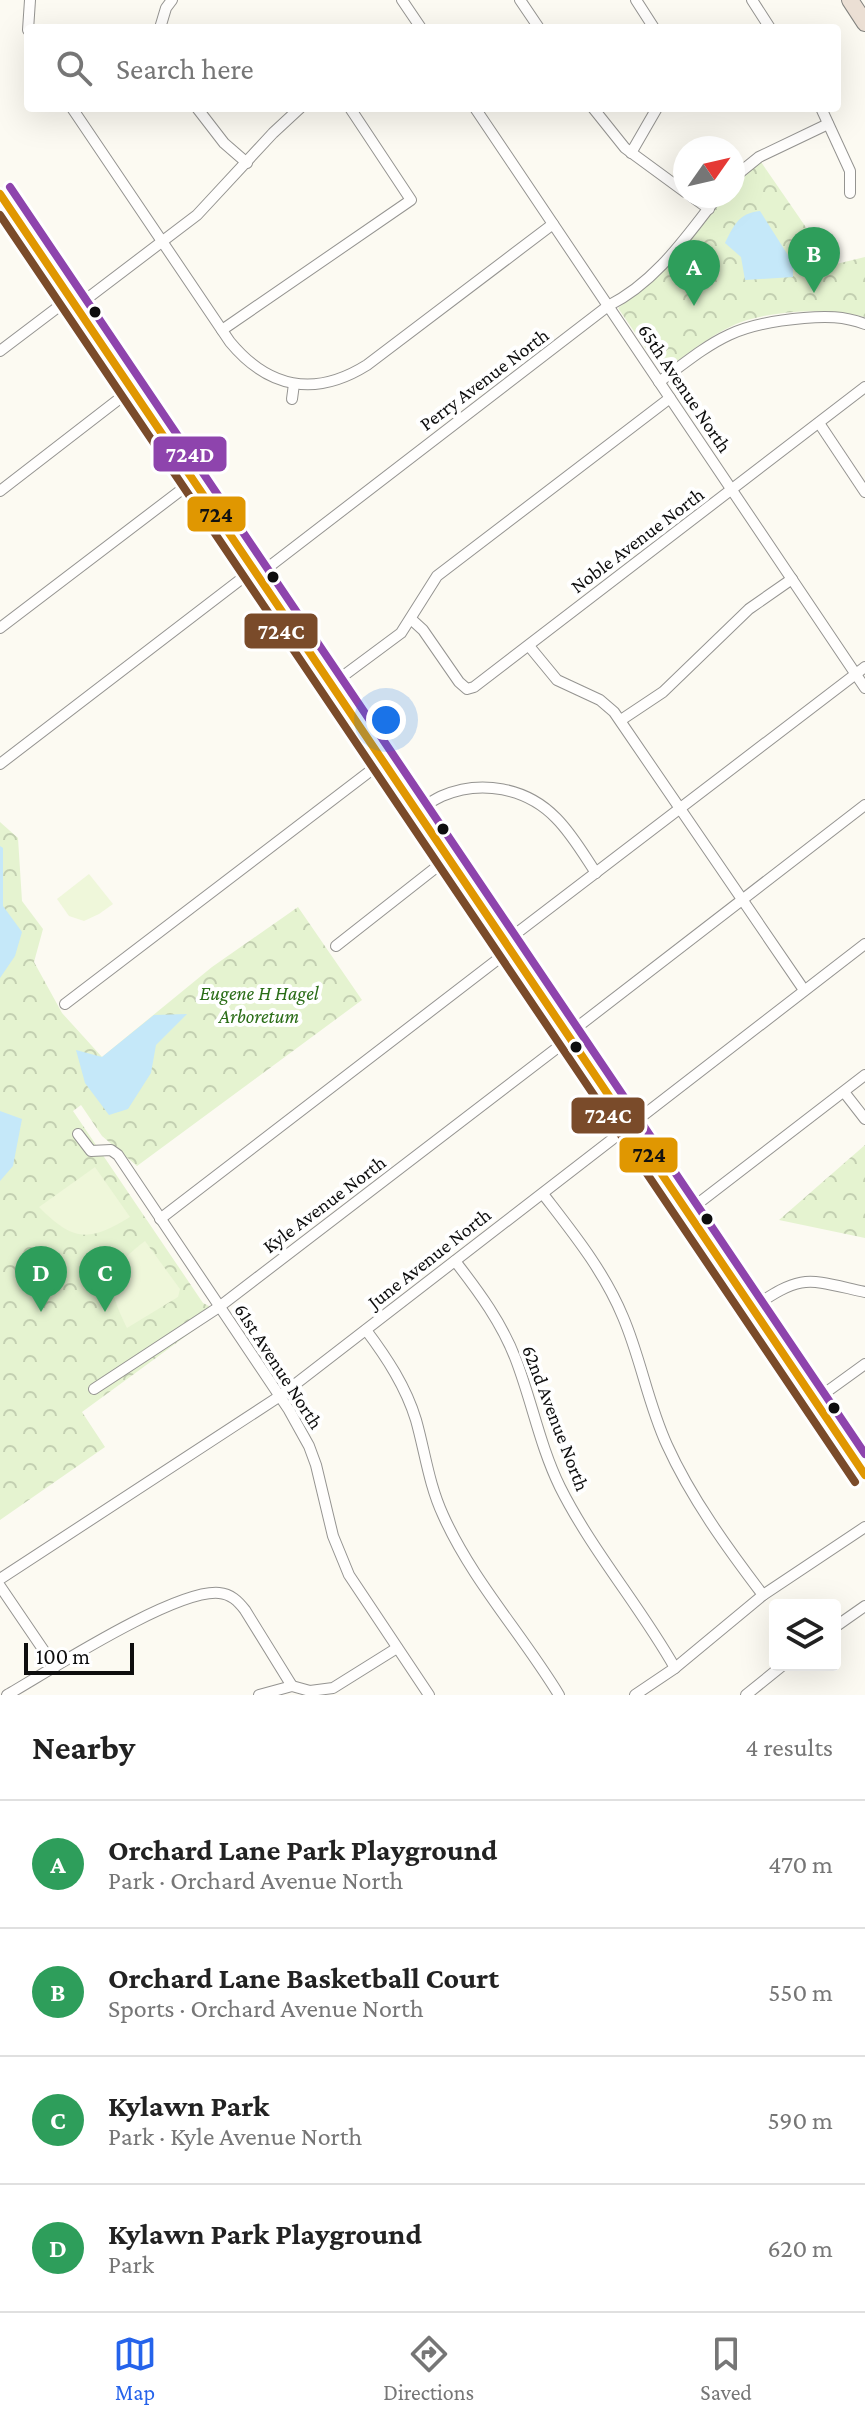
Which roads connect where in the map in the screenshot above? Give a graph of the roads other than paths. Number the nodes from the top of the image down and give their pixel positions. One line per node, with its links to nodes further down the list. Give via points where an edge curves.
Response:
1 (30, 0): 9 (street)
2 (172, 0): 10 (street)
3 (402, 0): 11 (street)
4 (520, 0): 12 (street)
5 (636, 0): 13 (street)
6 (752, 0): 14 (street)
7 (850, 0): 8 (highway)
8 (865, 23)
9 (28, 24)
10 (160, 24)
11 (418, 24)
12 (536, 24)
13 (651, 24)
14 (767, 24)
15 (75, 112): 32 (street)
16 (200, 112): 25 (street)
17 (296, 112): 25 (street)
18 (353, 112): 36 (street, via 411,200)
19 (478, 112): 31 (street, 65th Avenue North)
20 (596, 112): 24 (street)
21 (655, 112): 24 (street)
22 (823, 112): 23 (street)
23 (828, 124): 26 (street); 28 (street, via 850,171)
24 (631, 153): 27 (street)
25 (247, 163): 32 (street)
26 (745, 168)
27 (673, 183)
28 (850, 193)
29 (0, 194): 33 (street)
30 (709, 209): 34 (street, Perry Avenue North, via 663,265)
31 (553, 224): 34 (street, 65th Avenue North); 39 (street, via 367,365 340,380)
32 (163, 242): 33 (street); 36 (street)
33 (73, 303): 37 (street); 41 (street)
34 (608, 306): 38 (street, 65th Avenue North); 49 (street, Perry Avenue North)
35 (865, 324): 38 (street, via 836,316 756,323 721,337)
36 (222, 330): 39 (street, via 252,365)
37 (0, 351)
38 (659, 382): 42 (street, 65th Avenue North)
39 (294, 384): 43 (street)
40 (865, 387): 44 (street, Noble Avenue North)
41 (132, 389): 45 (street); 47 (street)
42 (670, 398): 46 (street, 65th Avenue North); 51 (street, via 437,576)
43 (292, 399)
44 (819, 423): 46 (street, Noble Avenue North); 48 (street)
45 (193, 481): 49 (street); 52 (street)
46 (732, 490): 50 (street, 65th Avenue North); 53 (street, Noble Avenue North)
47 (0, 491)
48 (865, 492)
49 (255, 573): 55 (street); 59 (street, Perry Avenue North)
50 (792, 579): 54 (street, 65th Avenue North); 57 (street, via 749,609 663,692)
51 (411, 619): 53 (street, Noble Avenue North, via 467,689); 55 (street, via 391,643)
52 (0, 628)
53 (529, 646): 57 (street, via 557,680 608,705)
54 (860, 670): 56 (street, 65th Avenue North); 61 (street)
55 (331, 685): 58 (street)
56 (865, 688)
57 (621, 720): 61 (street)
58 (382, 762): 62 (street); 70 (street)
59 (0, 764)
60 (865, 805): 65 (street, Kyle Avenue North)
61 (680, 807): 64 (street); 65 (street)
62 (415, 811): 63 (street); 64 (street, via 459,791 512,791 545,807)
63 (448, 858): 67 (street); 68 (street)
64 (596, 873): 68 (street)
65 (742, 898): 69 (street); 71 (street, Kyle Avenue North)
66 (865, 944): 69 (street, June Avenue North)
67 (336, 946)
68 (507, 946): 71 (street); 79 (street)
69 (804, 990): 75 (street, June Avenue North)
70 (65, 1004)
71 (569, 1036): 75 (street); 82 (street, Kyle Avenue North)
72 (865, 1075): 73 (street)
73 (844, 1092): 74 (street); 78 (street)
74 (865, 1119)
75 (630, 1127): 77 (street, June Avenue North); 78 (street)
76 (78, 1134): 79 (street, 61st Avenue North, via 91,1151 118,1155)
77 (543, 1194): 80 (street, June Avenue North); 93 (street, via 612,1292 667,1446)
78 (687, 1212): 83 (street)
79 (160, 1219): 82 (street, 61st Avenue North)
80 (455, 1261): 84 (street, June Avenue North); 98 (street, 62nd Avenue North, via 504,1334 574,1514)
81 (865, 1292): 83 (street, via 799,1281)
82 (219, 1307): 86 (street, Kyle Avenue North); 87 (street, 61st Avenue North)
83 (752, 1308): 88 (street)
84 (366, 1330): 87 (street, June Avenue North); 104 (street, via 405,1391 433,1489 453,1535)
85 (865, 1364): 88 (street)
86 (94, 1389)
87 (280, 1396): 91 (street, June Avenue North); 96 (street, 61st Avenue North, via 309,1446 349,1575)
88 (814, 1401): 89 (street)
89 (865, 1475)
90 (865, 1527): 93 (street)
91 (0, 1579)
92 (0, 1586): 97 (street)
93 (763, 1595): 98 (street)
94 (865, 1606): 95 (street)
95 (841, 1623)
96 (397, 1648): 100 (street, via 333,1688 310,1691); 103 (street, 61st Avenue North)
97 (55, 1667): 100 (street, via 150,1614 228,1590); 101 (street)
98 (675, 1668): 105 (street)
99 (776, 1671): 106 (street)
100 (292, 1686): 102 (street)
101 (7, 1695)
102 (259, 1695)
103 (429, 1695)
104 (559, 1695)
105 (635, 1695)
106 (746, 1695)

